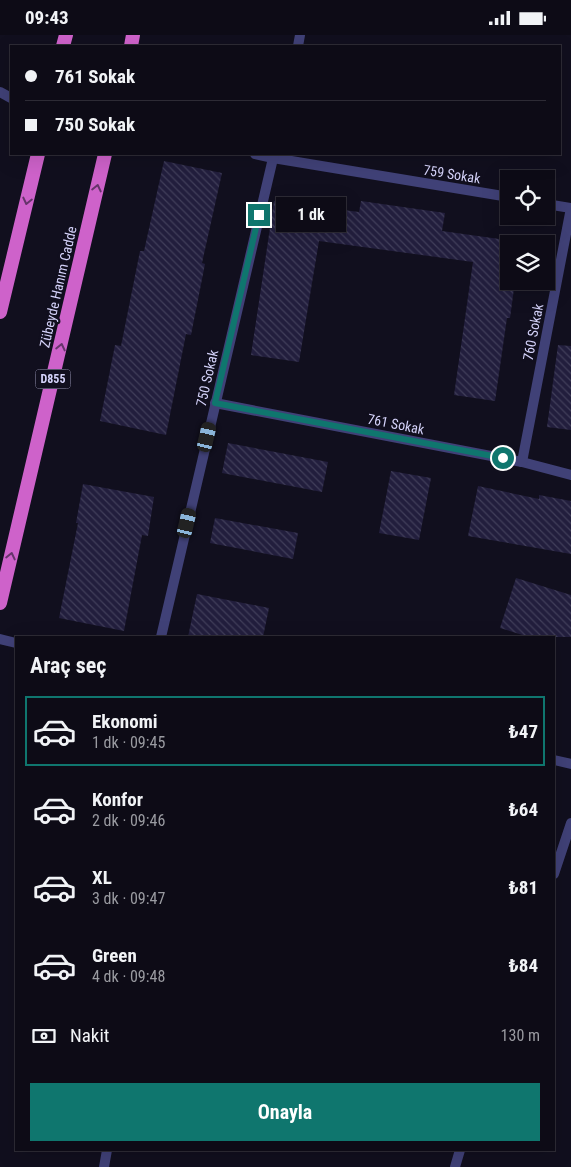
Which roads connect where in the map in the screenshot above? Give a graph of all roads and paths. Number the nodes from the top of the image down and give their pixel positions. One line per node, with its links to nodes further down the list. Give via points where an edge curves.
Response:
1 (38, 155): 7 (highway, one-way to 7)
2 (106, 155): 11 (highway, Zübeyde Hanım Cadde / D855, one-way to 2)
3 (273, 156): 4 (street, 759 Sokak); 8 (street, 750 Sokak)
4 (500, 195)
5 (555, 205): 6 (street)
6 (571, 208): 9 (street, 760 Sokak)
7 (0, 312)
8 (215, 403): 9 (street, 761 Sokak); 12 (street, 750 Sokak)
9 (522, 462): 10 (street, 761 Sokak)
10 (571, 475)
11 (0, 603)
12 (161, 636)
13 (0, 639): 14 (street)
14 (15, 643)
15 (555, 760): 16 (street)
16 (571, 764)
17 (571, 823): 18 (street)
18 (555, 871)
19 (107, 1151): 21 (street)
20 (460, 1151): 22 (street)
21 (104, 1167)
22 (455, 1167)

